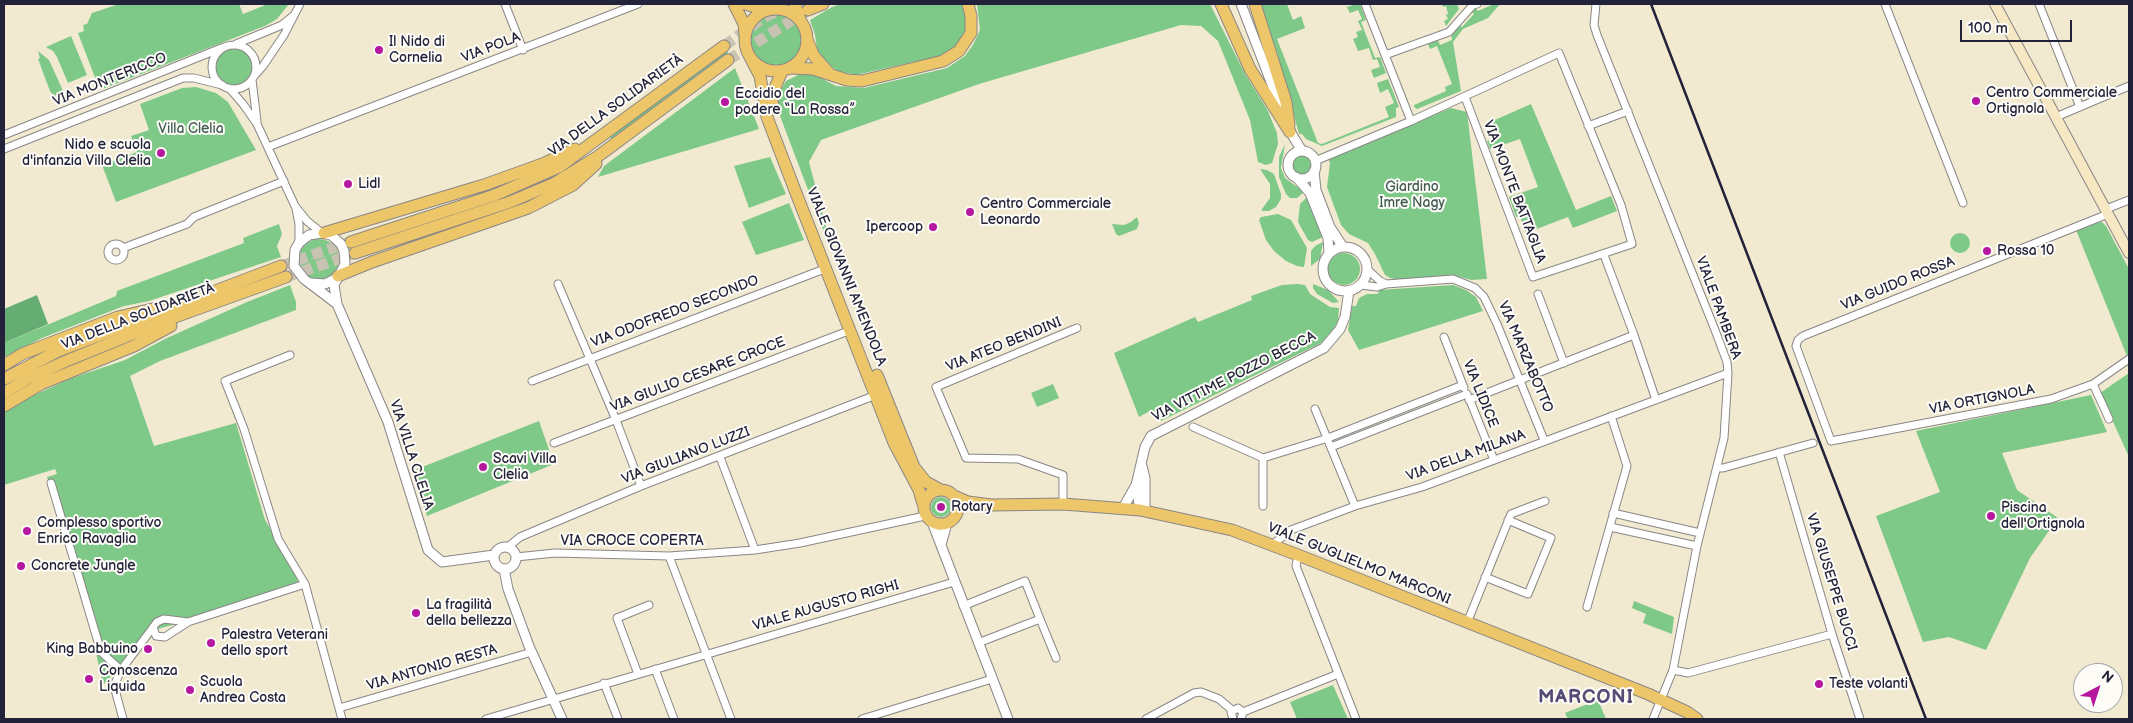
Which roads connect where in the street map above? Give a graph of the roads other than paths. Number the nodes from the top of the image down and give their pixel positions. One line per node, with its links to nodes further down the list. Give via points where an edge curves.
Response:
1 (300, 4): 20 (street)
2 (505, 4): 27 (street)
3 (638, 4): 27 (street, VIA POLA)
4 (734, 4): 22 (main road, via 744,24)
5 (745, 4): 18 (main road)
6 (795, 4): 21 (main road)
7 (823, 4): 19 (main road)
8 (968, 4): 32 (main road, via 971,33 954,55 862,81)
9 (1221, 4): 45 (main road, via 1250,69)
10 (1241, 4): 45 (street)
11 (1255, 4): 45 (main road, via 1286,102)
12 (1365, 4): 28 (street)
13 (1477, 4): 28 (street, via 1448,32)
14 (1596, 4): 39 (street, VIALE PAMBERA, via 1594,25)
15 (1885, 4): 57 (street)
16 (1995, 4): 40 (main road)
17 (2040, 4): 38 (street)
18 (770, 8): 21 (main road, via 786,10); 22 (main road, via 754,17)
19 (808, 10)
20 (296, 12): 24 (street, via 282,24); 33 (street, via 271,56)
21 (800, 20): 23 (main road)
22 (745, 35): 29 (main road)
23 (807, 40): 31 (main road, via 801,59); 32 (main road, via 814,56)
24 (234, 45): 26 (street); 33 (street, via 252,54 256,67)
25 (724, 46): 41 (main road, VIA DELLA SOLIDARIETÀ)
26 (224, 48): 34 (street, via 214,58 212,66 216,80); 46 (street, VIA MONTERICCO)
27 (523, 50): 48 (street, VIA POLA)
28 (1385, 55): 42 (street)
29 (751, 59): 31 (main road, via 765,70); 67 (main road, VIALE GIOVANNI AMENDOLA, via 760,76 767,117)
30 (728, 60): 47 (main road, VIA DELLA SOLIDARIETÀ)
31 (786, 70): 32 (main road, via 813,69); 121 (main road, VIALE GIOVANNI AMENDOLA, via 772,95 774,116 904,445 921,477)
32 (830, 74)
33 (254, 77): 36 (street, via 242,88); 43 (street, VIA VILLA CLELIA)
34 (222, 85): 36 (street); 49 (street, VIA MONTERICCO, via 183,78)
35 (2129, 86): 38 (street)
36 (230, 88): 43 (street, VIA VILLA CLELIA)
37 (1465, 97): 42 (street); 44 (street, VIA MONTE BATTAGLIA, via 1559,53); 66 (street, VIA MONTE BATTAGLIA, via 1533,277)
38 (2080, 107): 40 (street)
39 (1628, 111): 44 (street); 90 (street, VIALE PAMBERA, via 1715,330)
40 (2056, 117): 59 (main road)
41 (621, 120): 47 (main road, VIA DELLA SOLIDARIETÀ, via 559,167 495,195 353,247 510,202 555,183); 60 (main road, via 586,143 536,166 484,185)
42 (1411, 121): 52 (street)
43 (257, 124): 48 (street, VIA VILLA CLELIA)
44 (1588, 126): 66 (street, VIA MONTE BATTAGLIA, via 1632,244)
45 (1290, 132): 50 (street); 51 (street)
46 (4, 135)
47 (626, 135): 69 (main road, via 573,185 555,195 528,208)
48 (268, 148): 55 (street, VIA VILLA CLELIA)
49 (4, 149)
50 (1302, 151): 51 (street); 52 (street)
51 (1291, 156): 54 (street, via 1288,168)
52 (1315, 161): 53 (street)
53 (1314, 171): 54 (street, via 1304,178); 62 (street, via 1316,190 1330,227)
54 (1296, 177): 64 (street, via 1310,192 1328,238)
55 (284, 181): 58 (street, VIA VILLA CLELIA); 63 (street)
56 (2129, 200): 59 (street, VIA GUIDO ROSSA)
57 (1963, 203)
58 (296, 206): 60 (street, VIA VILLA CLELIA, via 307,221); 61 (street, VIA VILLA CLELIA)
59 (2107, 212): 65 (main road); 108 (street, VIA GUIDO ROSSA, via 1798,340 1796,346)
60 (323, 233): 61 (street, via 309,235); 69 (street, VIA VILLA CLELIA, via 336,239 344,251 344,264)
61 (299, 243): 70 (street, VIA VILLA CLELIA, via 294,266)
62 (1343, 247): 64 (street); 68 (street, via 1357,251 1366,262)
63 (123, 248)
64 (1329, 253): 74 (street, via 1324,262 1323,276)
65 (2129, 253)
66 (1604, 255): 83 (street)
67 (826, 268): 82 (main road, VIALE GIOVANNI AMENDOLA); 86 (street, VIA ODOFREDO SECONDO)
68 (1367, 269): 72 (street); 73 (street)
69 (338, 277): 70 (street, via 325,284); 78 (street, VIA VILLA CLELIA, via 334,285)
70 (311, 283): 78 (street, VIA VILLA CLELIA)
71 (558, 284): 86 (street)
72 (1386, 284): 73 (street, VIA MARZABOTTO, via 1377,287); 92 (street, VIA MARZABOTTO, via 1453,279 1475,288 1484,297)
73 (1360, 285): 75 (street, VIA MARZABOTTO)
74 (1338, 291): 75 (street, VIA MARZABOTTO); 80 (street)
75 (1349, 291): 80 (street, VIA VITTIME POZZO BECCA)
76 (1538, 294): 88 (street)
77 (218, 302): 79 (main road, VIA DELLA SOLIDARIETÀ, via 284,271); 96 (main road, VIA DELLA SOLIDARIETÀ, via 66,360); 100 (main road, via 134,346 41,384)
78 (337, 304): 141 (street, VIA VILLA CLELIA, via 388,422 428,550 442,562)
79 (178, 306): 89 (main road, via 118,317 22,354); 91 (main road, VIA DELLA SOLIDARIETÀ, via 58,352)
80 (1345, 317): 116 (street, VIA VITTIME POZZO BECCA, via 1340,329 1324,348 1151,436 1145,446)
81 (1077, 328): 124 (street, VIA ATEO BENDINI, via 936,387 966,458 1018,459 1063,475)
82 (851, 330): 97 (main road, VIALE GIOVANNI AMENDOLA); 104 (street, VIA GIULIO CESARE CROCE)
83 (1634, 335): 88 (street); 99 (street)
84 (1444, 337): 95 (street, VIA LIDICE)
85 (290, 355): 148 (street, via 225,381 244,429 278,540)
86 (590, 358): 93 (street, VIA ODOFREDO SECONDO); 104 (street)
87 (2129, 359): 94 (street, VIA ORTIGNOLA)
88 (1564, 363): 92 (street)
89 (4, 365)
90 (1728, 373): 99 (street, VIA DELLA MILANA); 117 (street, VIALE PAMBERA, via 1724,438)
91 (4, 379)
92 (1520, 380): 98 (street); 107 (street, VIA MARZABOTTO)
93 (532, 381)
94 (2093, 384): 103 (street); 108 (street, VIA ORTIGNOLA, via 2050,399)
95 (1463, 385): 98 (street, VIA LIDICE); 106 (street)
96 (4, 393)
97 (872, 396): 113 (street, VIA GIULIANO LUZZI); 130 (main road, VIALE GIOVANNI AMENDOLA, via 919,490)
98 (1468, 397): 111 (street); 115 (street, VIA LIDICE)
99 (1656, 400): 102 (street, VIA DELLA MILANA)
100 (4, 406)
101 (1315, 409): 106 (street)
102 (1611, 416): 107 (street, VIA DELLA MILANA); 131 (street, via 1627,466)
103 (2109, 419)
104 (616, 420): 109 (street, VIA GIULIO CESARE CROCE); 120 (street)
105 (1193, 428): 114 (street)
106 (1328, 438): 111 (street); 114 (street)
107 (1544, 440): 115 (street, VIA DELLA MILANA)
108 (1831, 441)
109 (554, 443)
110 (1813, 443): 112 (street)
111 (1331, 447): 127 (street)
112 (1779, 452): 117 (street); 156 (street, VIA GIUSEPPE BUCCI)
113 (720, 457): 120 (street, VIA GIULIANO LUZZI); 140 (street)
114 (1263, 458): 126 (street)
115 (1494, 460): 127 (street, VIA DELLA MILANA, via 1422,487)
116 (1142, 464): 119 (street, VIA VITTIME POZZO BECCA); 129 (street, VIA VITTIME POZZO BECCA, via 1145,478)
117 (1717, 468): 135 (street, VIALE PAMBERA)
118 (51, 482): 164 (street, via 102,652)
119 (1136, 485): 128 (street, VIA VITTIME POZZO BECCA); 129 (street, VIA VITTIME POZZO BECCA, via 1137,500)
120 (641, 486): 138 (street, VIA GIULIANO LUZZI, via 520,537)
121 (939, 490): 122 (main road, VIALE GIOVANNI AMENDOLA); 130 (main road, via 927,496)
122 (954, 496): 125 (main road, VIALE GUGLIELMO MARCONI, via 968,502); 132 (main road, via 958,509)
123 (1545, 501): 133 (street, via 1511,514)
124 (1063, 504): 125 (main road, VIALE GUGLIELMO MARCONI); 128 (main road, VIALE GUGLIELMO MARCONI)
125 (992, 505): 132 (main road, VIALE GUGLIELMO MARCONI, via 964,512)
126 (1263, 506)
127 (1355, 506): 136 (street, VIA DELLA MILANA, via 1291,530)
128 (1123, 508): 129 (main road, VIALE GUGLIELMO MARCONI)
129 (1142, 510): 136 (main road, VIALE GUGLIELMO MARCONI, via 1232,530)
130 (927, 514): 132 (main road, via 937,524); 139 (street, VIALE GIOVANNI AMENDOLA); 140 (street, VIA CROCE COPERTA)
131 (1613, 514): 134 (street); 135 (street)
132 (951, 520): 139 (street, via 942,536)
133 (1508, 520): 146 (street); 146 (street, via 1551,538 1528,594)
134 (1610, 527): 137 (street); 151 (street)
135 (1700, 533): 137 (street, VIALE PAMBERA)
136 (1272, 545): 142 (main road, VIALE GUGLIELMO MARCONI)
137 (1697, 546): 165 (street, VIALE PAMBERA)
138 (508, 547): 141 (street, VIA VILLA CLELIA, via 501,547); 144 (street)
139 (941, 548): 147 (street, VIALE GIOVANNI AMENDOLA)
140 (755, 550): 143 (street, VIA CROCE COPERTA)
141 (494, 555): 145 (street, via 495,562)
142 (1298, 555): 154 (main road, VIALE GUGLIELMO MARCONI); 167 (street, via 1296,566)
143 (669, 556): 144 (street, VIA CROCE COPERTA, via 555,553); 161 (street)
144 (516, 557): 145 (street, via 511,567)
145 (504, 569): 160 (street, via 508,589)
146 (1485, 577): 154 (street)
147 (954, 582): 150 (street, VIALE GIOVANNI AMENDOLA); 161 (street, VIALE AUGUSTO RIGHI)
148 (305, 584): 153 (street); 172 (street)
149 (650, 605): 166 (street, via 617,618)
150 (963, 606): 152 (street, via 1025,581); 159 (street, VIALE GIOVANNI AMENDOLA)
151 (1587, 607)
152 (1040, 618): 159 (street); 162 (street)
153 (188, 622): 155 (street, via 164,620); 157 (street)
154 (1468, 623): 171 (main road, VIALE GUGLIELMO MARCONI)
155 (153, 627): 157 (street, via 153,632); 158 (street)
156 (1832, 634): 165 (street, via 1688,673); 189 (street, VIA GIUSEPPE BUCCI)
157 (160, 638): 158 (street)
158 (142, 642): 164 (street)
159 (978, 643): 168 (street, VIALE GIOVANNI AMENDOLA)
160 (532, 652): 170 (street); 172 (street, VIA ANTONIO RESTA)
161 (705, 654): 163 (street, VIALE AUGUSTO RIGHI); 181 (street)
162 (1056, 658)
163 (655, 669): 166 (street, VIALE AUGUSTO RIGHI); 180 (street)
164 (121, 670): 175 (street, via 114,686)
165 (1673, 670): 171 (street, VIALE PAMBERA)
166 (638, 674): 169 (street, VIALE AUGUSTO RIGHI)
167 (1338, 674): 174 (street); 186 (street)
168 (992, 679): 182 (street); 183 (street, VIALE GIOVANNI AMENDOLA)
169 (604, 683): 170 (street, VIALE AUGUSTO RIGHI); 179 (street)
170 (553, 698): 177 (street, VIALE AUGUSTO RIGHI); 178 (street)
171 (1661, 700): 187 (street, VIALE PAMBERA); 188 (main road, VIALE GUGLIELMO MARCONI)
172 (339, 708): 176 (street)
173 (1232, 710): 174 (street, via 1238,708); 184 (street, via 1201,692); 185 (street)
174 (1242, 716)
175 (123, 719)
176 (342, 719)
177 (486, 719)
178 (562, 719)
179 (618, 719)
180 (674, 719)
181 (731, 719)
182 (862, 719)
183 (1008, 719)
184 (1146, 719)
185 (1233, 719)
186 (1356, 719)
187 (1653, 719)
188 (1697, 719)
189 (1860, 719)

